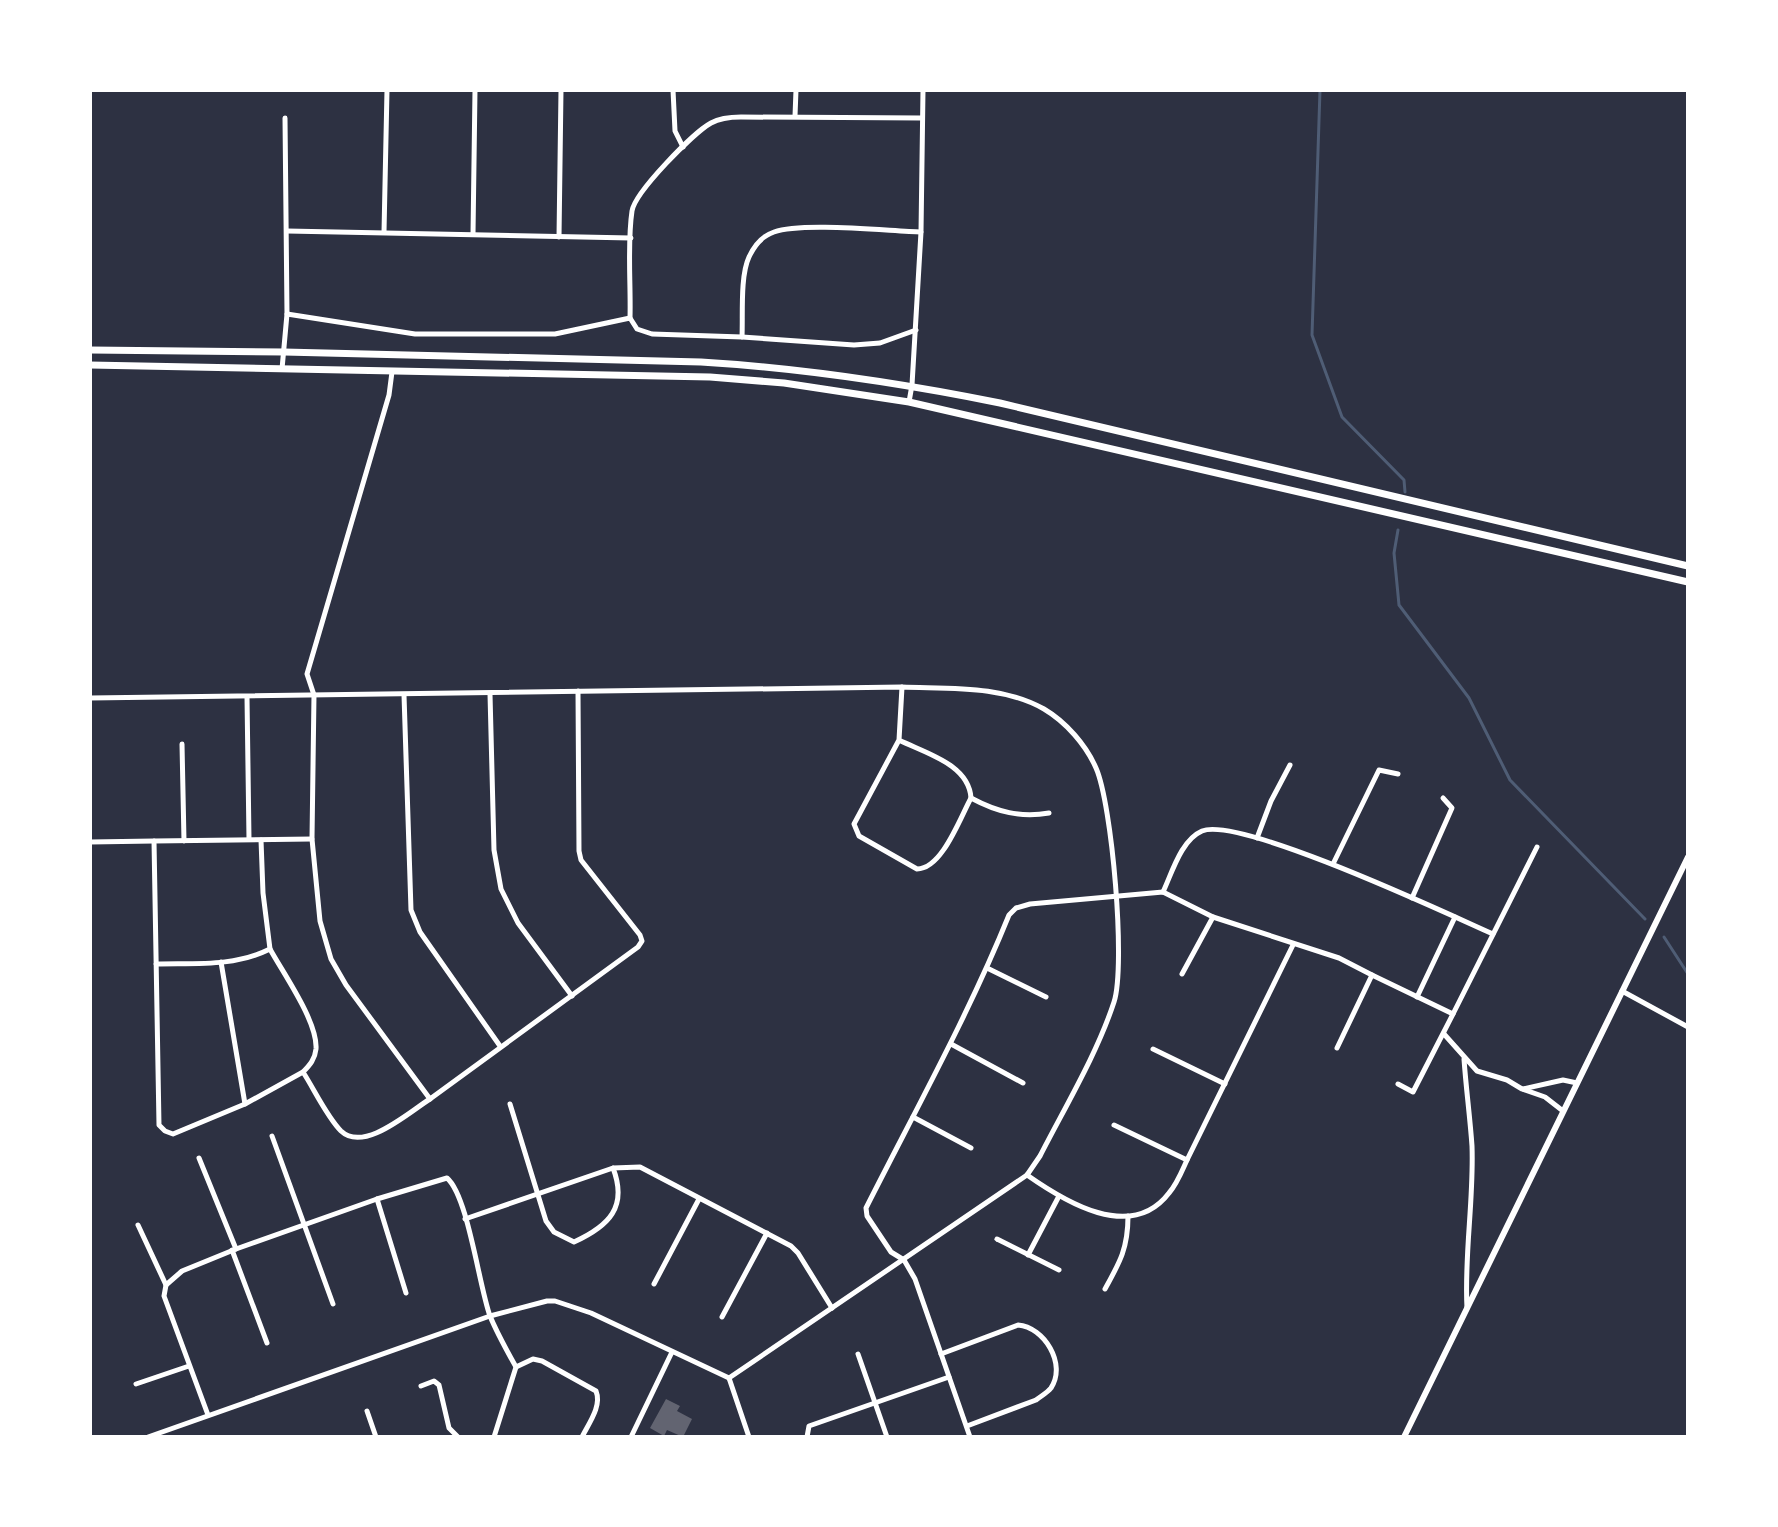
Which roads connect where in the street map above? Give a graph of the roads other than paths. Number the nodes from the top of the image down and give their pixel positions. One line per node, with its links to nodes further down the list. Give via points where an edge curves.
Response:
1 (387, 90): 12 (street)
2 (475, 90): 14 (street)
3 (561, 90): 15 (street)
4 (673, 90): 10 (street, via 675,131)
5 (796, 90): 7 (street)
6 (923, 90): 9 (street)
7 (795, 116): 9 (street); 10 (street, via 714,121)
8 (285, 118): 11 (street)
9 (922, 118): 13 (street)
10 (683, 147): 16 (street, via 633,206)
11 (287, 231): 12 (street); 17 (street)
12 (384, 232): 14 (street)
13 (921, 232): 19 (street); 20 (street, via 795,228 763,238 746,266)
14 (473, 234): 15 (street)
15 (559, 237): 16 (street)
16 (631, 238): 18 (street)
17 (287, 314): 18 (street, via 415,334 555,334); 22 (street)
18 (630, 318): 20 (street, via 637,329 652,334)
19 (916, 330): 20 (street, via 868,346); 26 (street)
20 (742, 337)
21 (90, 350): 22 (main road)
22 (284, 352): 24 (street); 26 (main road, via 701,362)
23 (90, 365): 24 (main road)
24 (282, 370): 25 (main road)
25 (392, 372): 27 (main road, via 710,377); 33 (street, via 307,674)
26 (912, 385): 27 (street); 28 (main road)
27 (909, 402): 29 (main road)
28 (1688, 566)
29 (1688, 582)
30 (902, 687): 31 (street); 37 (street); 55 (street, via 1006,694 1061,722 1087,748 1105,793)
31 (578, 691): 32 (street); 68 (street, via 581,860 642,941)
32 (490, 694): 34 (street); 68 (street, via 494,850 501,889 518,923)
33 (314, 695): 34 (street); 35 (street); 46 (street)
34 (404, 695): 75 (street, via 414,921)
35 (247, 697): 36 (street); 45 (street)
36 (90, 698)
37 (899, 740): 41 (street, via 957,769 966,778); 41 (street, via 856,818 859,836 925,869 938,860)
38 (182, 744): 49 (street)
39 (1290, 765): 44 (street)
40 (1398, 774): 53 (street, via 1379,770)
41 (971, 798): 43 (street, via 1026,817)
42 (1443, 798): 56 (street, via 1452,808)
43 (1049, 813)
44 (1257, 838): 53 (street); 54 (street, via 1205,830 1184,848)
45 (249, 839): 47 (street); 49 (street)
46 (312, 839): 47 (street); 85 (street, via 320,921 331,959)
47 (261, 840): 61 (street)
48 (154, 841): 49 (street); 50 (street); 63 (street)
49 (184, 841)
50 (90, 842)
51 (1537, 847): 59 (street)
52 (1688, 857): 67 (street)
53 (1333, 864): 56 (street)
54 (1163, 892): 55 (street); 57 (street)
55 (1115, 896): 64 (street, via 1016,908); 96 (street, via 1119,973 1114,1002)
56 (1412, 898): 58 (street)
57 (1213, 917): 60 (street); 65 (street)
58 (1455, 917): 59 (street); 70 (street)
59 (1493, 934): 71 (street)
60 (1293, 945): 66 (street, via 1339,958); 82 (street)
61 (270, 949): 62 (street, via 248,959); 79 (street, via 305,1013 316,1046 312,1063)
62 (221, 962): 63 (street); 86 (street)
63 (156, 964): 86 (street, via 159,1125 173,1134)
64 (987, 968): 69 (street); 74 (street)
65 (1182, 974)
66 (1372, 975): 70 (street); 76 (street)
67 (1622, 991): 72 (street); 81 (street)
68 (572, 996): 75 (street)
69 (1046, 997)
70 (1417, 997): 71 (street)
71 (1453, 1014): 73 (street)
72 (1688, 1027)
73 (1444, 1034): 78 (street); 83 (street, via 1413,1092)
74 (951, 1044): 80 (street); 89 (street)
75 (500, 1046): 85 (street)
76 (1337, 1048)
77 (1153, 1049): 82 (street)
78 (1464, 1059): 84 (street, via 1477,1071); 117 (street, via 1472,1146)
79 (303, 1072): 85 (street, via 341,1130 358,1139 371,1137); 86 (street)
80 (1023, 1083)
81 (1577, 1083): 84 (street, via 1563,1080); 88 (street)
82 (1225, 1084): 94 (street)
83 (1398, 1084)
84 (1522, 1089): 88 (street)
85 (430, 1099)
86 (245, 1104)
87 (510, 1104): 97 (street)
88 (1563, 1111): 117 (street)
89 (913, 1117): 92 (street); 109 (street, via 866,1208 891,1252)
90 (1114, 1125): 94 (street)
91 (272, 1136): 104 (street)
92 (971, 1148)
93 (199, 1158): 107 (street)
94 (1187, 1160): 101 (street, via 1169,1194 1150,1209)
95 (613, 1168): 97 (street); 97 (street, via 619,1185 608,1220 577,1241 550,1227); 100 (street, via 640,1167)
96 (1027, 1175): 98 (street); 109 (street)
97 (539, 1194): 102 (street)
98 (1059, 1196): 101 (street, via 1093,1212); 108 (street)
99 (377, 1199): 102 (street, via 447,1178); 104 (street); 114 (street)
100 (699, 1199): 105 (street); 111 (street)
101 (1128, 1216): 113 (street, via 1123,1257)
102 (465, 1219): 118 (street)
103 (138, 1225): 112 (street)
104 (304, 1226): 107 (street); 115 (street)
105 (767, 1233): 116 (street, via 798,1253); 119 (street)
106 (997, 1239): 108 (street)
107 (234, 1250): 112 (street, via 182,1271); 120 (street)
108 (1028, 1255): 110 (street)
109 (904, 1260): 116 (street); 123 (street)
110 (1059, 1270)
111 (654, 1284)
112 (166, 1285): 124 (street, via 164,1296)
113 (1105, 1289)
114 (406, 1293)
115 (333, 1304)
116 (832, 1308): 127 (street)
117 (1467, 1308): 144 (street)
118 (490, 1316): 121 (street, via 555,1301); 125 (street); 132 (street)
119 (722, 1317)
120 (267, 1343)
121 (672, 1352): 127 (street); 139 (street)
122 (858, 1354): 130 (street)
123 (941, 1354): 126 (street); 133 (street, via 1018,1325 1038,1333 1050,1349 1054,1381 1046,1393)
124 (189, 1366): 128 (street); 132 (street)
125 (516, 1367): 137 (street); 138 (street, via 542,1361 596,1391 597,1406)
126 (949, 1377): 130 (street); 133 (street)
127 (729, 1378): 140 (street)
128 (136, 1384)
129 (421, 1386): 136 (street, via 434,1381 439,1385 449,1428)
130 (875, 1405): 141 (street, via 809,1426); 142 (street)
131 (367, 1411): 135 (street)
132 (208, 1415): 134 (street)
133 (967, 1426): 143 (street)
134 (148, 1437)
135 (376, 1437)
136 (458, 1437)
137 (494, 1437)
138 (582, 1437)
139 (631, 1437)
140 (749, 1437)
141 (807, 1437)
142 (887, 1437)
143 (970, 1437)
144 (1404, 1437)

